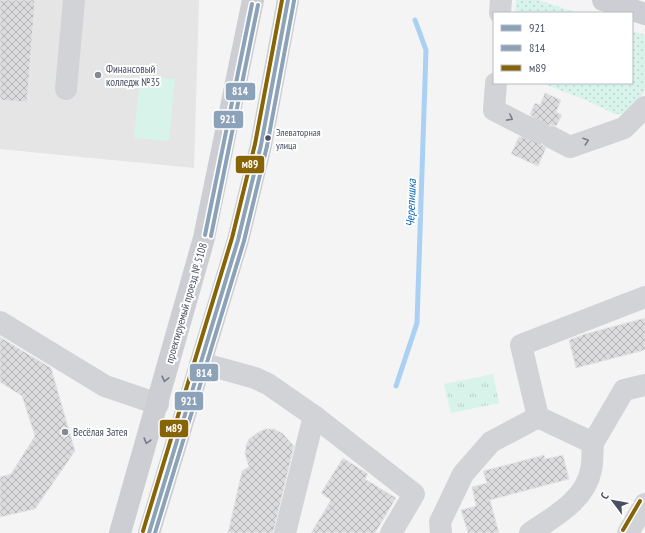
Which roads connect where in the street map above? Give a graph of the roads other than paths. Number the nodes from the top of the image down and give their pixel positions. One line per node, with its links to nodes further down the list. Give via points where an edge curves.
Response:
1 (74, 0): 9 (street)
2 (253, 0): 17 (main road, проектируемый проезд № 5108, one-way to 17, via 204,238)
3 (288, 0): 15 (main road, via 261,145 238,240)
4 (501, 0): 6 (street)
5 (603, 0): 7 (main road)
6 (500, 12)
7 (645, 14)
8 (496, 84): 11 (street, one-way to 11, via 494,110)
9 (66, 89)
10 (645, 107): 12 (street, one-way to 10, via 570,147 624,128)
11 (525, 126)
12 (551, 137)
13 (645, 297): 19 (street, via 520,345)
14 (0, 322): 17 (street, via 105,386)
15 (201, 363): 18 (street, via 255,378 265,390); 23 (main road)
16 (645, 385): 20 (street, via 624,390)
17 (158, 404): 22 (main road, проектируемый проезд № 5108, one-way to 22)
18 (314, 416): 24 (street); 25 (street, via 414,494)
19 (538, 418): 20 (street); 26 (street, via 491,442 463,474 440,522)
20 (593, 443): 27 (street, via 591,471 582,493 560,513)
21 (645, 504): 28 (street)
22 (120, 533)
23 (149, 533)
24 (285, 533)
25 (391, 533)
26 (441, 533)
27 (530, 533)
28 (628, 533)

